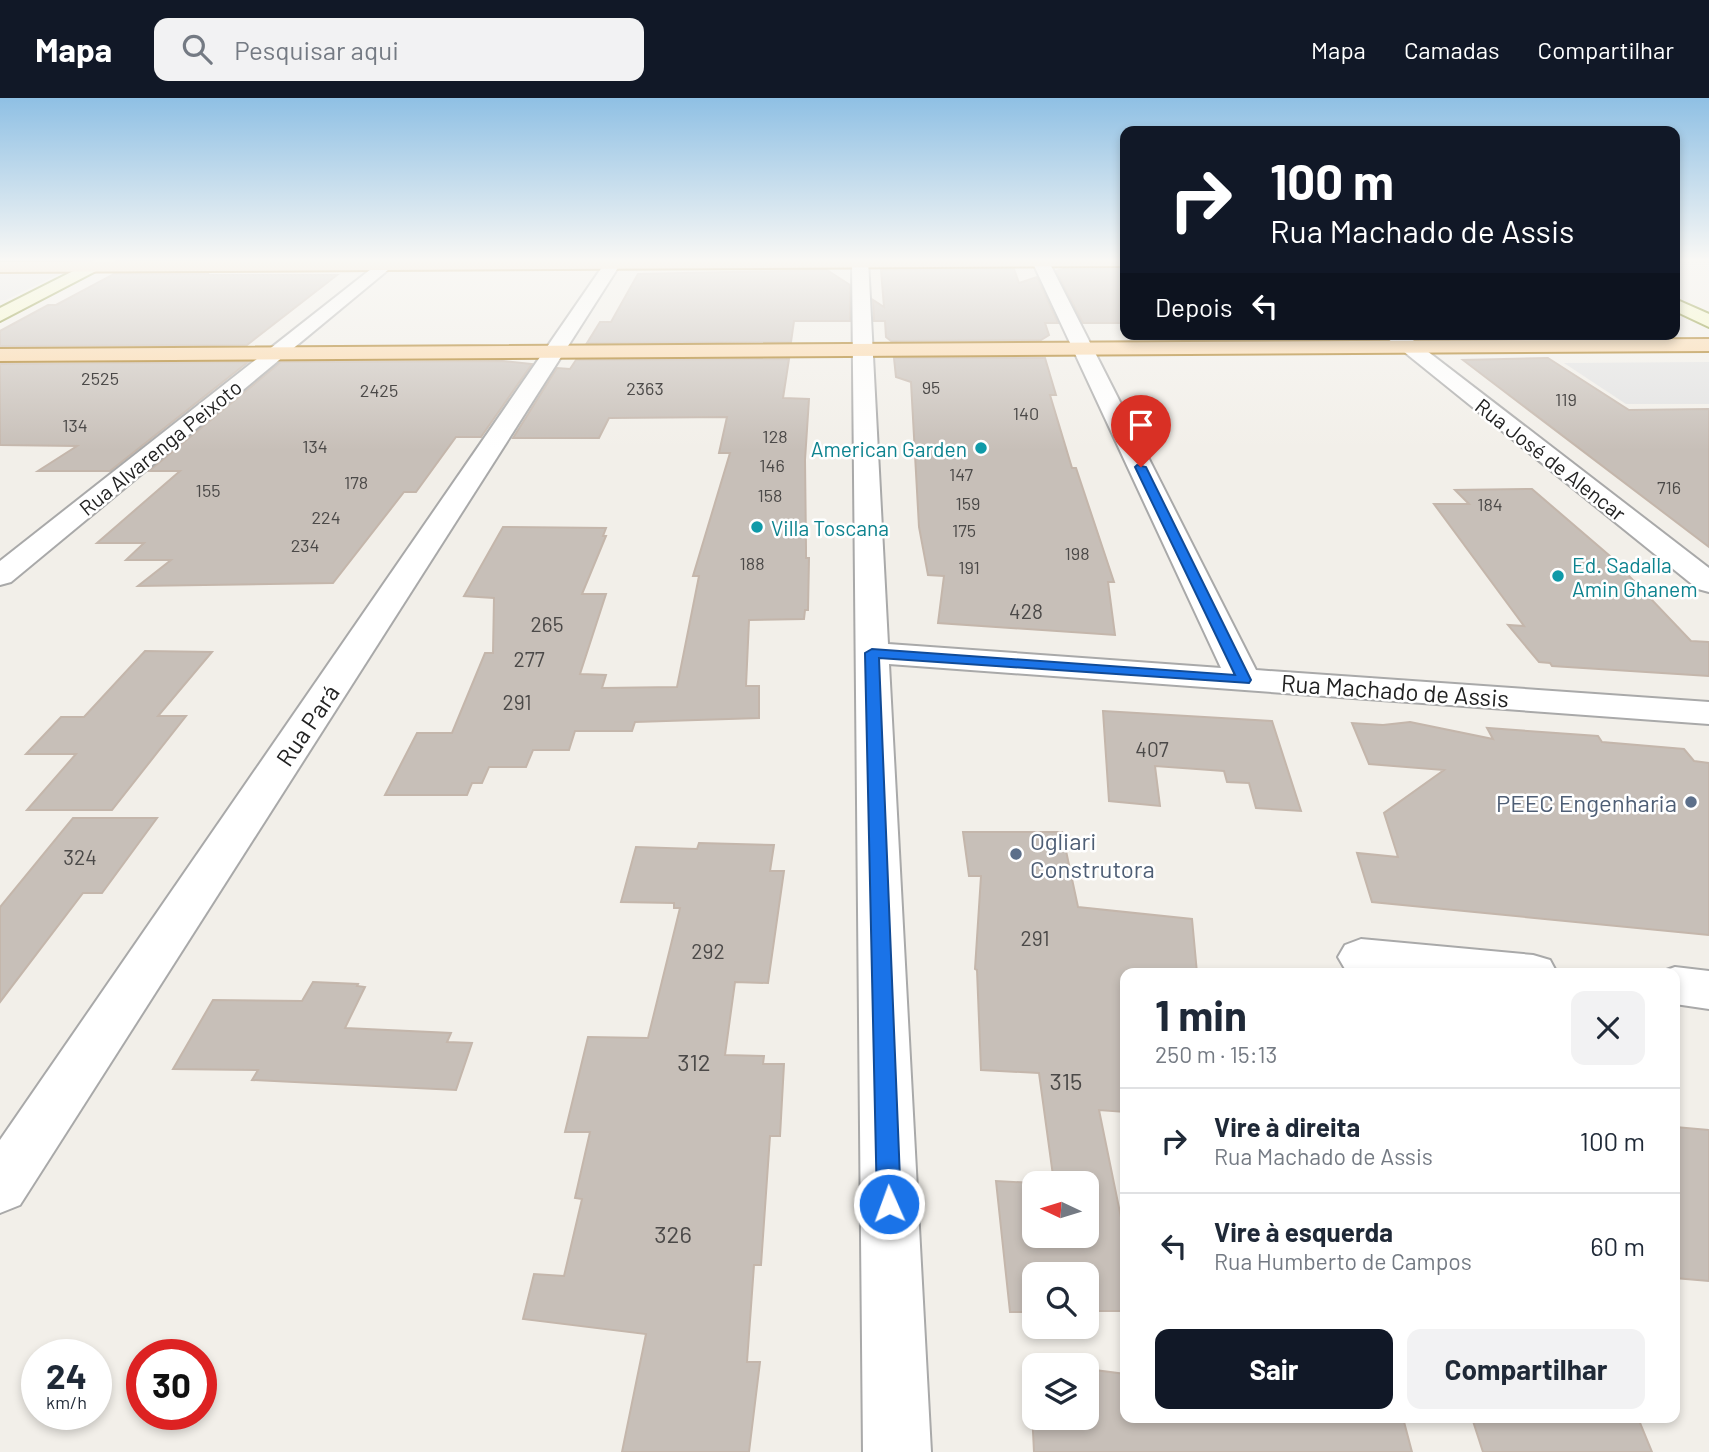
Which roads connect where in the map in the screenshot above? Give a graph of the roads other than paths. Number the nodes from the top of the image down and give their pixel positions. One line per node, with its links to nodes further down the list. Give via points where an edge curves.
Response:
1 (314, 323): 10 (street, Rua Alvarenga Peixoto)
2 (574, 323): 9 (street, Rua Pará)
3 (862, 323): 8 (street)
4 (1071, 323): 7 (street)
5 (1400, 340): 6 (main road); 7 (main road); 13 (street, Rua José de Alencar)
6 (1709, 345)
7 (1083, 348): 8 (main road); 15 (street)
8 (863, 350): 9 (main road); 14 (street)
9 (555, 352): 10 (main road); 21 (street, Rua Pará)
10 (276, 354): 11 (main road); 12 (street, Rua Alvarenga Peixoto)
11 (0, 355)
12 (0, 576)
13 (1709, 583)
14 (872, 653): 15 (street, Rua Machado de Assis); 22 (street)
15 (1244, 680): 16 (street, Rua Machado de Assis)
16 (1709, 713)
17 (1361, 957): 18 (street)
18 (1479, 968)
19 (1680, 987): 20 (street)
20 (1709, 990)
21 (0, 1187)
22 (897, 1452)

